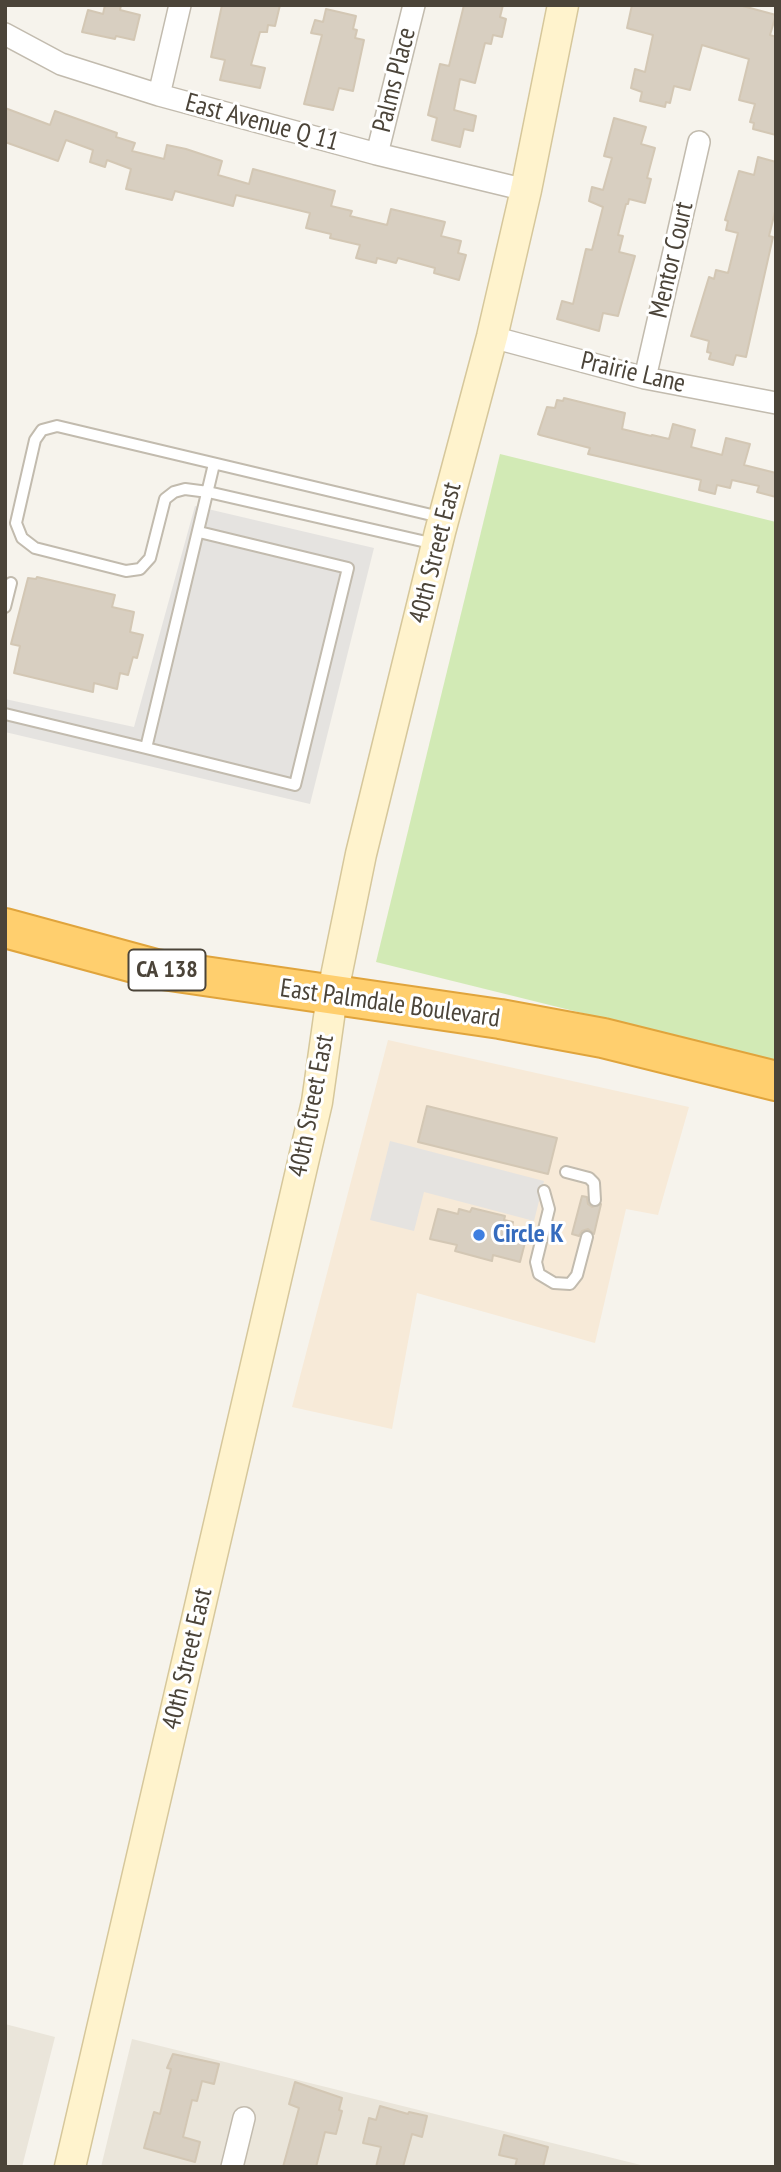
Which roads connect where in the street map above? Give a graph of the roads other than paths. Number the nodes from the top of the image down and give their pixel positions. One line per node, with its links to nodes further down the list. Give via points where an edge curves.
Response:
1 (180, 5): 5 (street)
2 (414, 5): 7 (street, Palms Place)
3 (563, 5): 8 (main road, 40th Street East)
4 (5, 34): 5 (street, East Avenue Q 11, via 61,64)
5 (159, 95): 7 (street, East Avenue Q 11)
6 (699, 142): 10 (street, Mentor Court)
7 (377, 154): 8 (street, East Avenue Q 11)
8 (526, 190): 9 (main road, 40th Street East)
9 (492, 337): 10 (street, Prairie Lane); 14 (main road, 40th Street East)
10 (645, 378): 11 (street, Prairie Lane)
11 (776, 403)
12 (214, 464): 13 (lane); 13 (lane, via 57,426 42,430 35,440 16,523 22,538 35,548 125,571 140,569 150,558 165,499 185,489); 14 (lane)
13 (208, 492): 14 (lane); 15 (lane)
14 (441, 531): 21 (main road, 40th Street East, via 361,854)
15 (198, 532): 19 (lane); 19 (lane, via 348,568 295,785)
16 (11, 583): 17 (lane)
17 (5, 607)
18 (5, 714): 19 (lane)
19 (146, 748)
20 (5, 928): 21 (highway, East Palmdale Boulevard / CA 138, via 156,969)
21 (332, 996): 22 (highway, East Palmdale Boulevard / CA 138, via 603,1038); 28 (main road, 40th Street East, via 317,1102)
22 (776, 1081)
23 (566, 1172): 25 (lane, via 589,1178 594,1183)
24 (544, 1191): 26 (lane, via 549,1209 536,1262 539,1274 554,1283 570,1283 577,1275)
25 (595, 1200)
26 (586, 1237)
27 (244, 2118): 29 (street)
28 (70, 2167)
29 (232, 2167)

